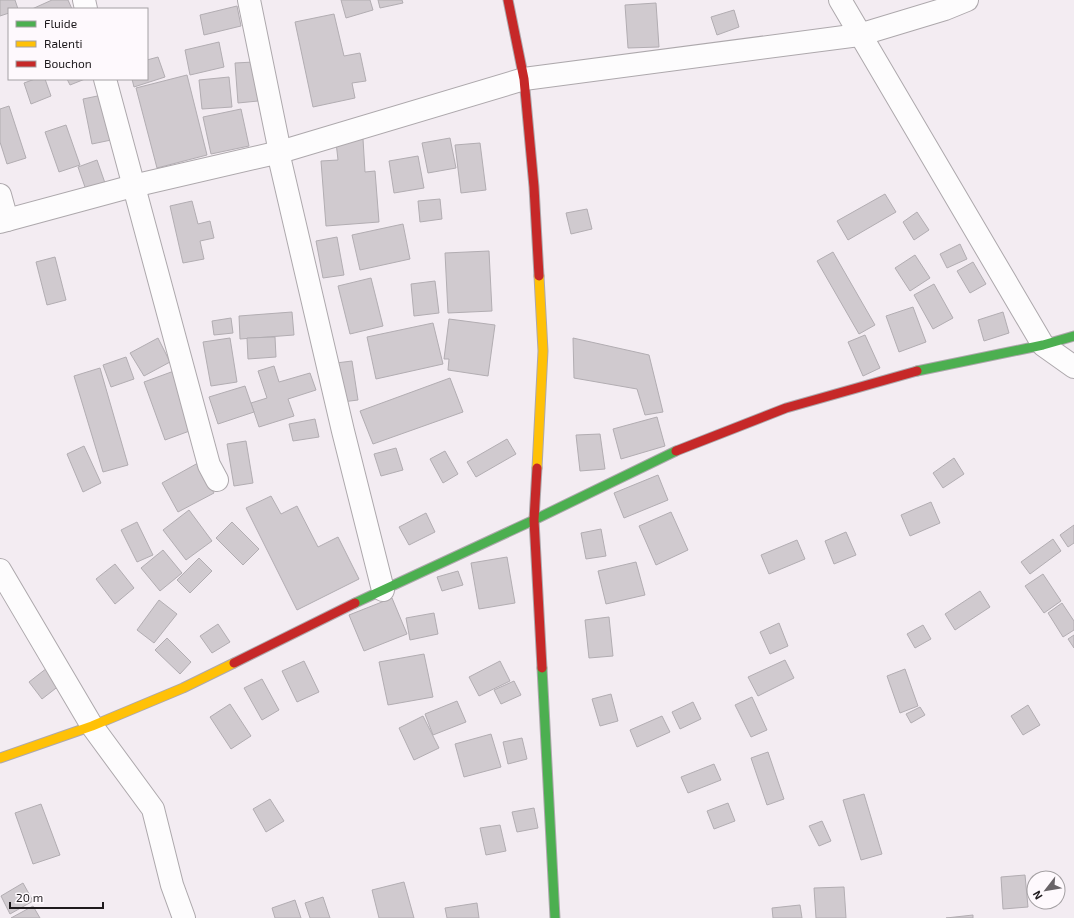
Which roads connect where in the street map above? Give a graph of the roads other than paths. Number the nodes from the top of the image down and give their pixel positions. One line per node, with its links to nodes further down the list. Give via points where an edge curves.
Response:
1 (249, 0): 8 (street)
2 (508, 0): 6 (street)
3 (840, 0): 5 (street)
4 (967, 0): 5 (street)
5 (859, 35): 6 (street); 13 (street)
6 (524, 79): 8 (street); 16 (street, via 534,187 543,351)
7 (104, 80): 9 (street)
8 (279, 152): 9 (street); 18 (street, via 343,431)
9 (133, 186): 11 (street); 15 (street, via 209,466)
10 (0, 195): 11 (street)
11 (4, 221)
12 (1074, 336): 13 (street)
13 (1043, 345): 14 (street); 16 (street, via 927,368 786,408 688,445)
14 (1074, 367)
15 (217, 480)
16 (534, 520): 18 (street); 22 (street)
17 (0, 570): 19 (street)
18 (383, 590): 19 (street, via 183,688)
19 (92, 726): 20 (street); 21 (street, via 153,809 172,885)
20 (0, 758)
21 (184, 918)
22 (555, 918)

